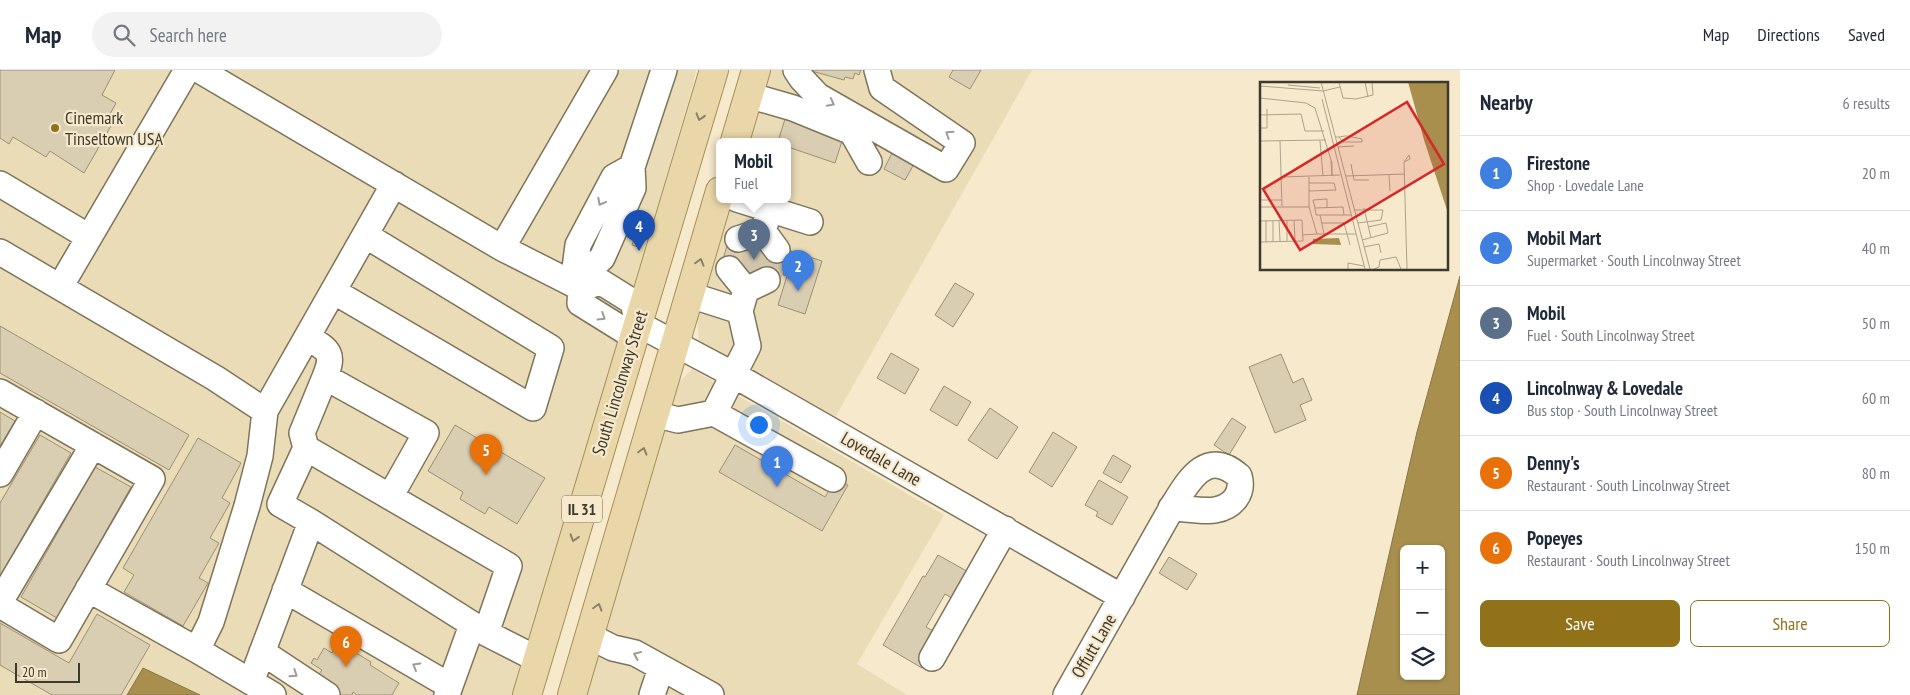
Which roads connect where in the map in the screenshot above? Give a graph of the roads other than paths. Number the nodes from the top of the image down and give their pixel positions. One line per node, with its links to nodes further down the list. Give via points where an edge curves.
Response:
1 (187, 70): 17 (street)
2 (199, 70): 12 (street)
3 (605, 70): 18 (street)
4 (664, 70): 20 (street, via 632,167 614,178 578,245)
5 (714, 70): 24 (main road, South Lincolnway Street / IL 31, one-way to 24)
6 (796, 70): 7 (street, one-way to 7, via 818,96 946,169 962,143 882,88)
7 (877, 70)
8 (752, 83): 9 (main road); 10 (street, via 793,108 852,132)
9 (736, 138)
10 (869, 162)
11 (0, 184): 17 (street)
12 (394, 184): 16 (street); 18 (street)
13 (721, 203): 23 (main road, one-way to 13)
14 (732, 203): 15 (street, via 762,235)
15 (810, 222)
16 (365, 235): 22 (street); 22 (street, via 551,348 533,408)
17 (89, 237): 21 (street)
18 (502, 248): 20 (street)
19 (0, 252): 21 (street)
20 (577, 286): 24 (street, via 601,282 633,302)
21 (60, 287): 30 (street, via 215,378)
22 (333, 291): 25 (street)
23 (690, 295): 26 (main road); 27 (street, via 746,285 748,346)
24 (638, 324): 26 (street, Lovedale Lane); 51 (main road, South Lincolnway Street / IL 31, one-way to 51)
25 (307, 338): 28 (street, via 330,354 331,362); 30 (street)
26 (675, 342): 27 (street, Lovedale Lane); 33 (main road)
27 (734, 375): 32 (street); 41 (street, Lovedale Lane)
28 (325, 377): 35 (street, via 302,434); 38 (street, via 426,433)
29 (0, 392): 31 (street)
30 (264, 411): 48 (street, via 260,456 247,506 211,622)
31 (36, 412): 34 (street); 36 (street)
32 (714, 413): 33 (street, via 678,420); 37 (street)
33 (654, 414): 47 (main road, one-way to 33)
34 (93, 445): 42 (street, via 152,479); 45 (street)
35 (306, 448): 38 (street); 40 (street, via 280,504)
36 (0, 474)
37 (834, 479)
38 (390, 497): 46 (street, via 509,566)
39 (1172, 508): 44 (street, Offutt Lane)
40 (311, 522): 43 (street); 46 (street)
41 (1005, 529): 44 (street, Lovedale Lane); 50 (street)
42 (88, 589): 45 (street, via 59,640); 48 (street)
43 (285, 590): 49 (street); 54 (street, one-way to 43)
44 (1122, 597): 61 (street, Offutt Lane)
45 (0, 604)
46 (479, 629): 51 (street); 54 (street)
47 (589, 636): 52 (street, one-way to 47, via 635,653 613,648); 58 (main road)
48 (197, 650): 53 (street)
49 (262, 652): 53 (street); 56 (street, one-way to 56)
50 (932, 658)
51 (537, 659): 57 (main road, South Lincolnway Street / IL 31)
52 (661, 668): 59 (street); 60 (street)
53 (251, 682): 55 (street)
54 (449, 690)
55 (272, 695)
56 (327, 695)
57 (527, 695)
58 (572, 695)
59 (652, 695)
60 (711, 695)
61 (1066, 695)

